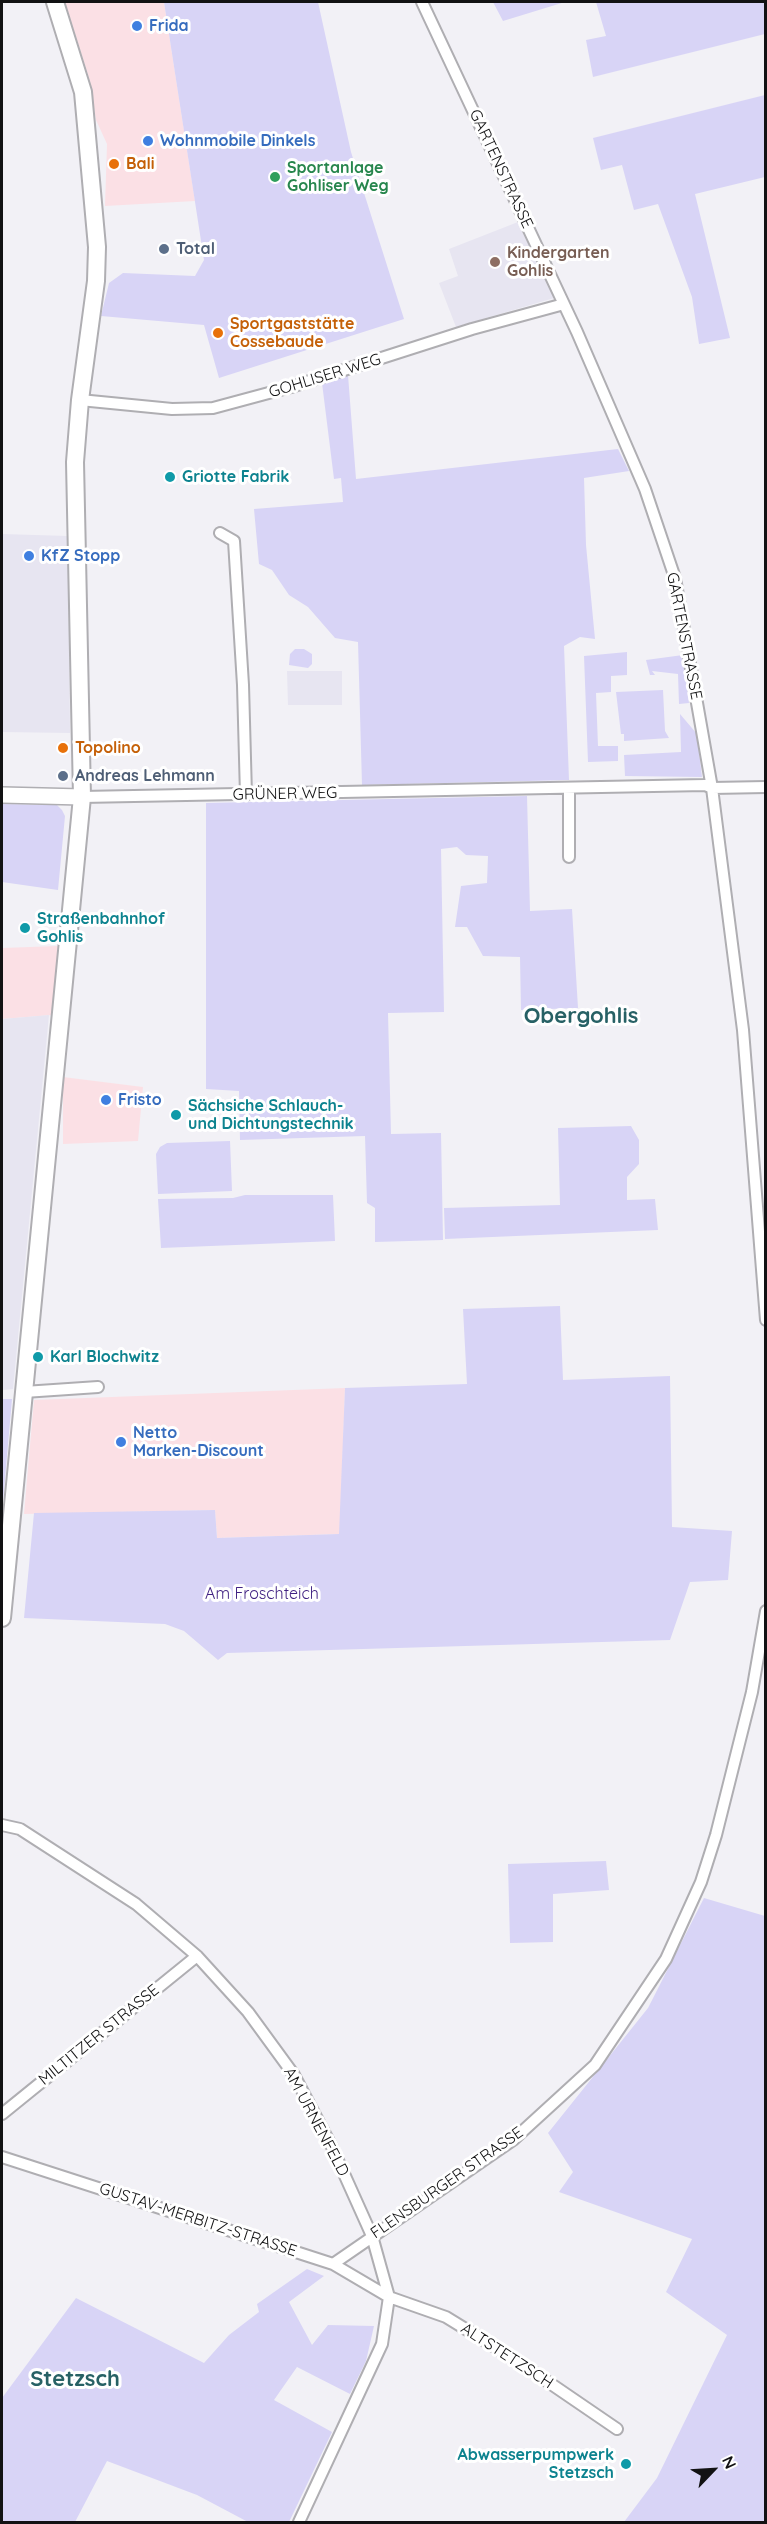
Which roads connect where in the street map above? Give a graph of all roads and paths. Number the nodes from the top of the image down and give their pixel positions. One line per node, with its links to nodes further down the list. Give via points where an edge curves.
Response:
1 (55, 2): 4 (main road, via 83,92 97,247)
2 (422, 2): 3 (street, GARTENSTRASSE)
3 (564, 304): 4 (street, GOHLISER WEG, via 213,408 172,409); 8 (street, GARTENSTRASSE, via 645,489 675,578)
4 (80, 400): 11 (main road, via 75,462)
5 (220, 533): 10 (street, via 234,542)
6 (765, 787): 8 (street, GRÜNER WEG)
7 (568, 788): 8 (street, GRÜNER WEG); 10 (street, GRÜNER WEG); 12 (street)
8 (712, 788): 13 (street, GARTENSTRASSE, via 743,1030)
9 (2, 795): 11 (street, GRÜNER WEG)
10 (246, 795): 11 (street, GRÜNER WEG)
11 (82, 797): 15 (main road)
12 (569, 857)
13 (765, 1320)
14 (98, 1387): 15 (street)
15 (24, 1392): 17 (main road)
16 (765, 1611): 22 (street, FLENSBURGER STRASSE, via 752,1692 717,1835 702,1882 666,1959 595,2065 513,2140)
17 (2, 1618)
18 (2, 1825): 19 (street, AM URNENFELD, via 20,1829 136,1904)
19 (197, 1956): 20 (street, MILTITZER STRASSE); 22 (street, AM URNENFELD, via 248,2012 294,2075)
20 (2, 2114)
21 (2, 2157): 23 (street, GUSTAV-MERBITZ-STRASSE)
22 (372, 2236): 23 (street, FLENSBURGER STRASSE); 24 (street, AM URNENFELD)
23 (333, 2264): 24 (street, GUSTAV-MERBITZ-STRASSE)
24 (389, 2297): 25 (street, ALTSTETZSCH, via 446,2317); 26 (street, via 382,2344)
25 (617, 2429)
26 (299, 2523)

